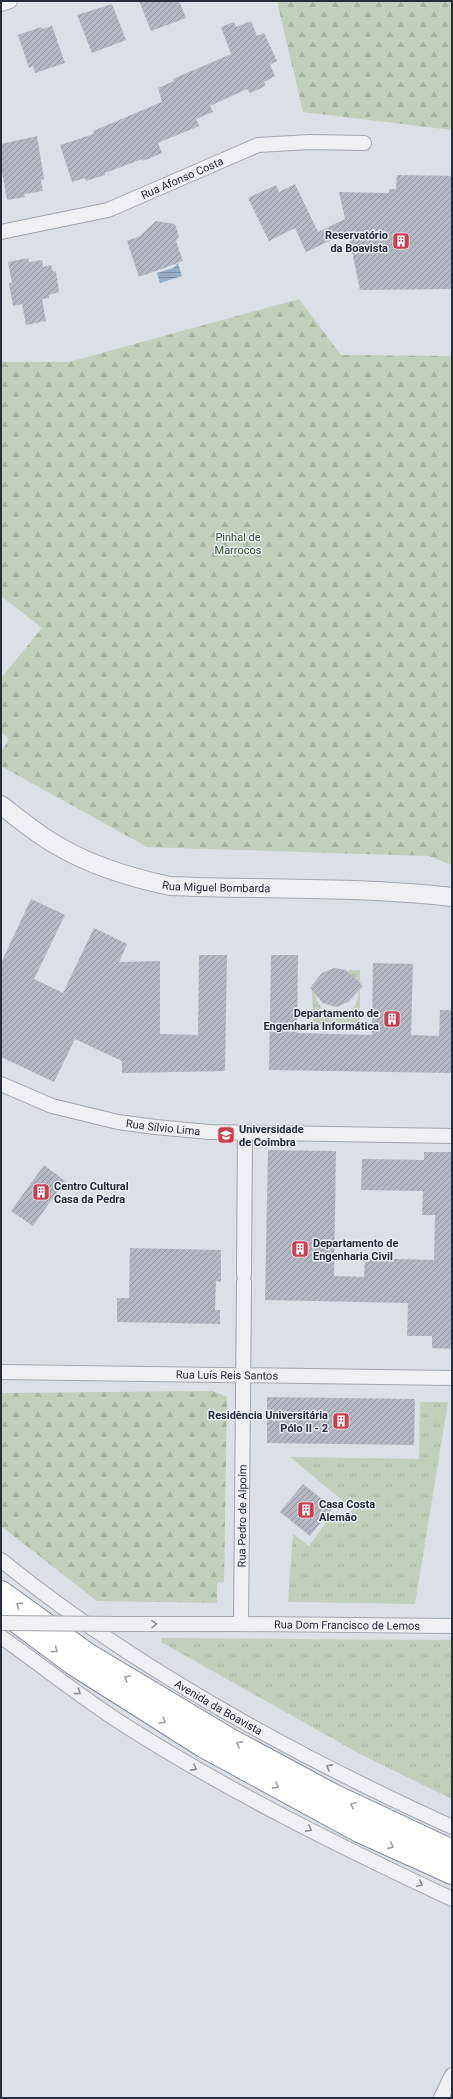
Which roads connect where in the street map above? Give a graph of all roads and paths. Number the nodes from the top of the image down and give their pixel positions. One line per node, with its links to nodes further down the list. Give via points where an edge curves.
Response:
1 (10, 1): 2 (street)
2 (1, 4)
3 (364, 143): 4 (street, Rua Afonso Costa, via 310,142 258,145 108,210)
4 (1, 232)
5 (1, 805): 6 (street, Rua Miguel Bombarda, via 58,846 116,872 170,886 410,893)
6 (452, 897)
7 (1, 1084): 8 (street, Rua Sílvio Lima, via 52,1106 118,1122 209,1132)
8 (245, 1133): 9 (street, Rua Sílvio Lima); 11 (street, Rua Pedro de Alpoím)
9 (452, 1136)
10 (1, 1372): 11 (street, Rua Luís Reis Santos)
11 (243, 1375): 12 (street, Rua Luís Reis Santos); 17 (street, Rua Pedro de Alpoím)
12 (452, 1378)
13 (1, 1560): 20 (street, Avenida da Boavista, one-way to 13, via 392,1800 231,1714 116,1645)
14 (1, 1592): 21 (highway, Avenida da Boavista, one-way to 14, via 333,1796 229,1739 87,1654)
15 (1, 1610): 22 (highway, one-way to 22, via 72,1663 203,1746 359,1831)
16 (1, 1623): 17 (street, one-way to 17, bridge)
17 (241, 1624): 18 (street, Rua Dom Francisco de Lemos)
18 (452, 1626)
19 (1, 1637): 23 (street, one-way to 23, via 125,1725 192,1766 347,1850)
20 (452, 1827)
21 (452, 1851)
22 (452, 1872)
23 (452, 1899)
24 (452, 2075): 25 (street)
25 (441, 2098)

